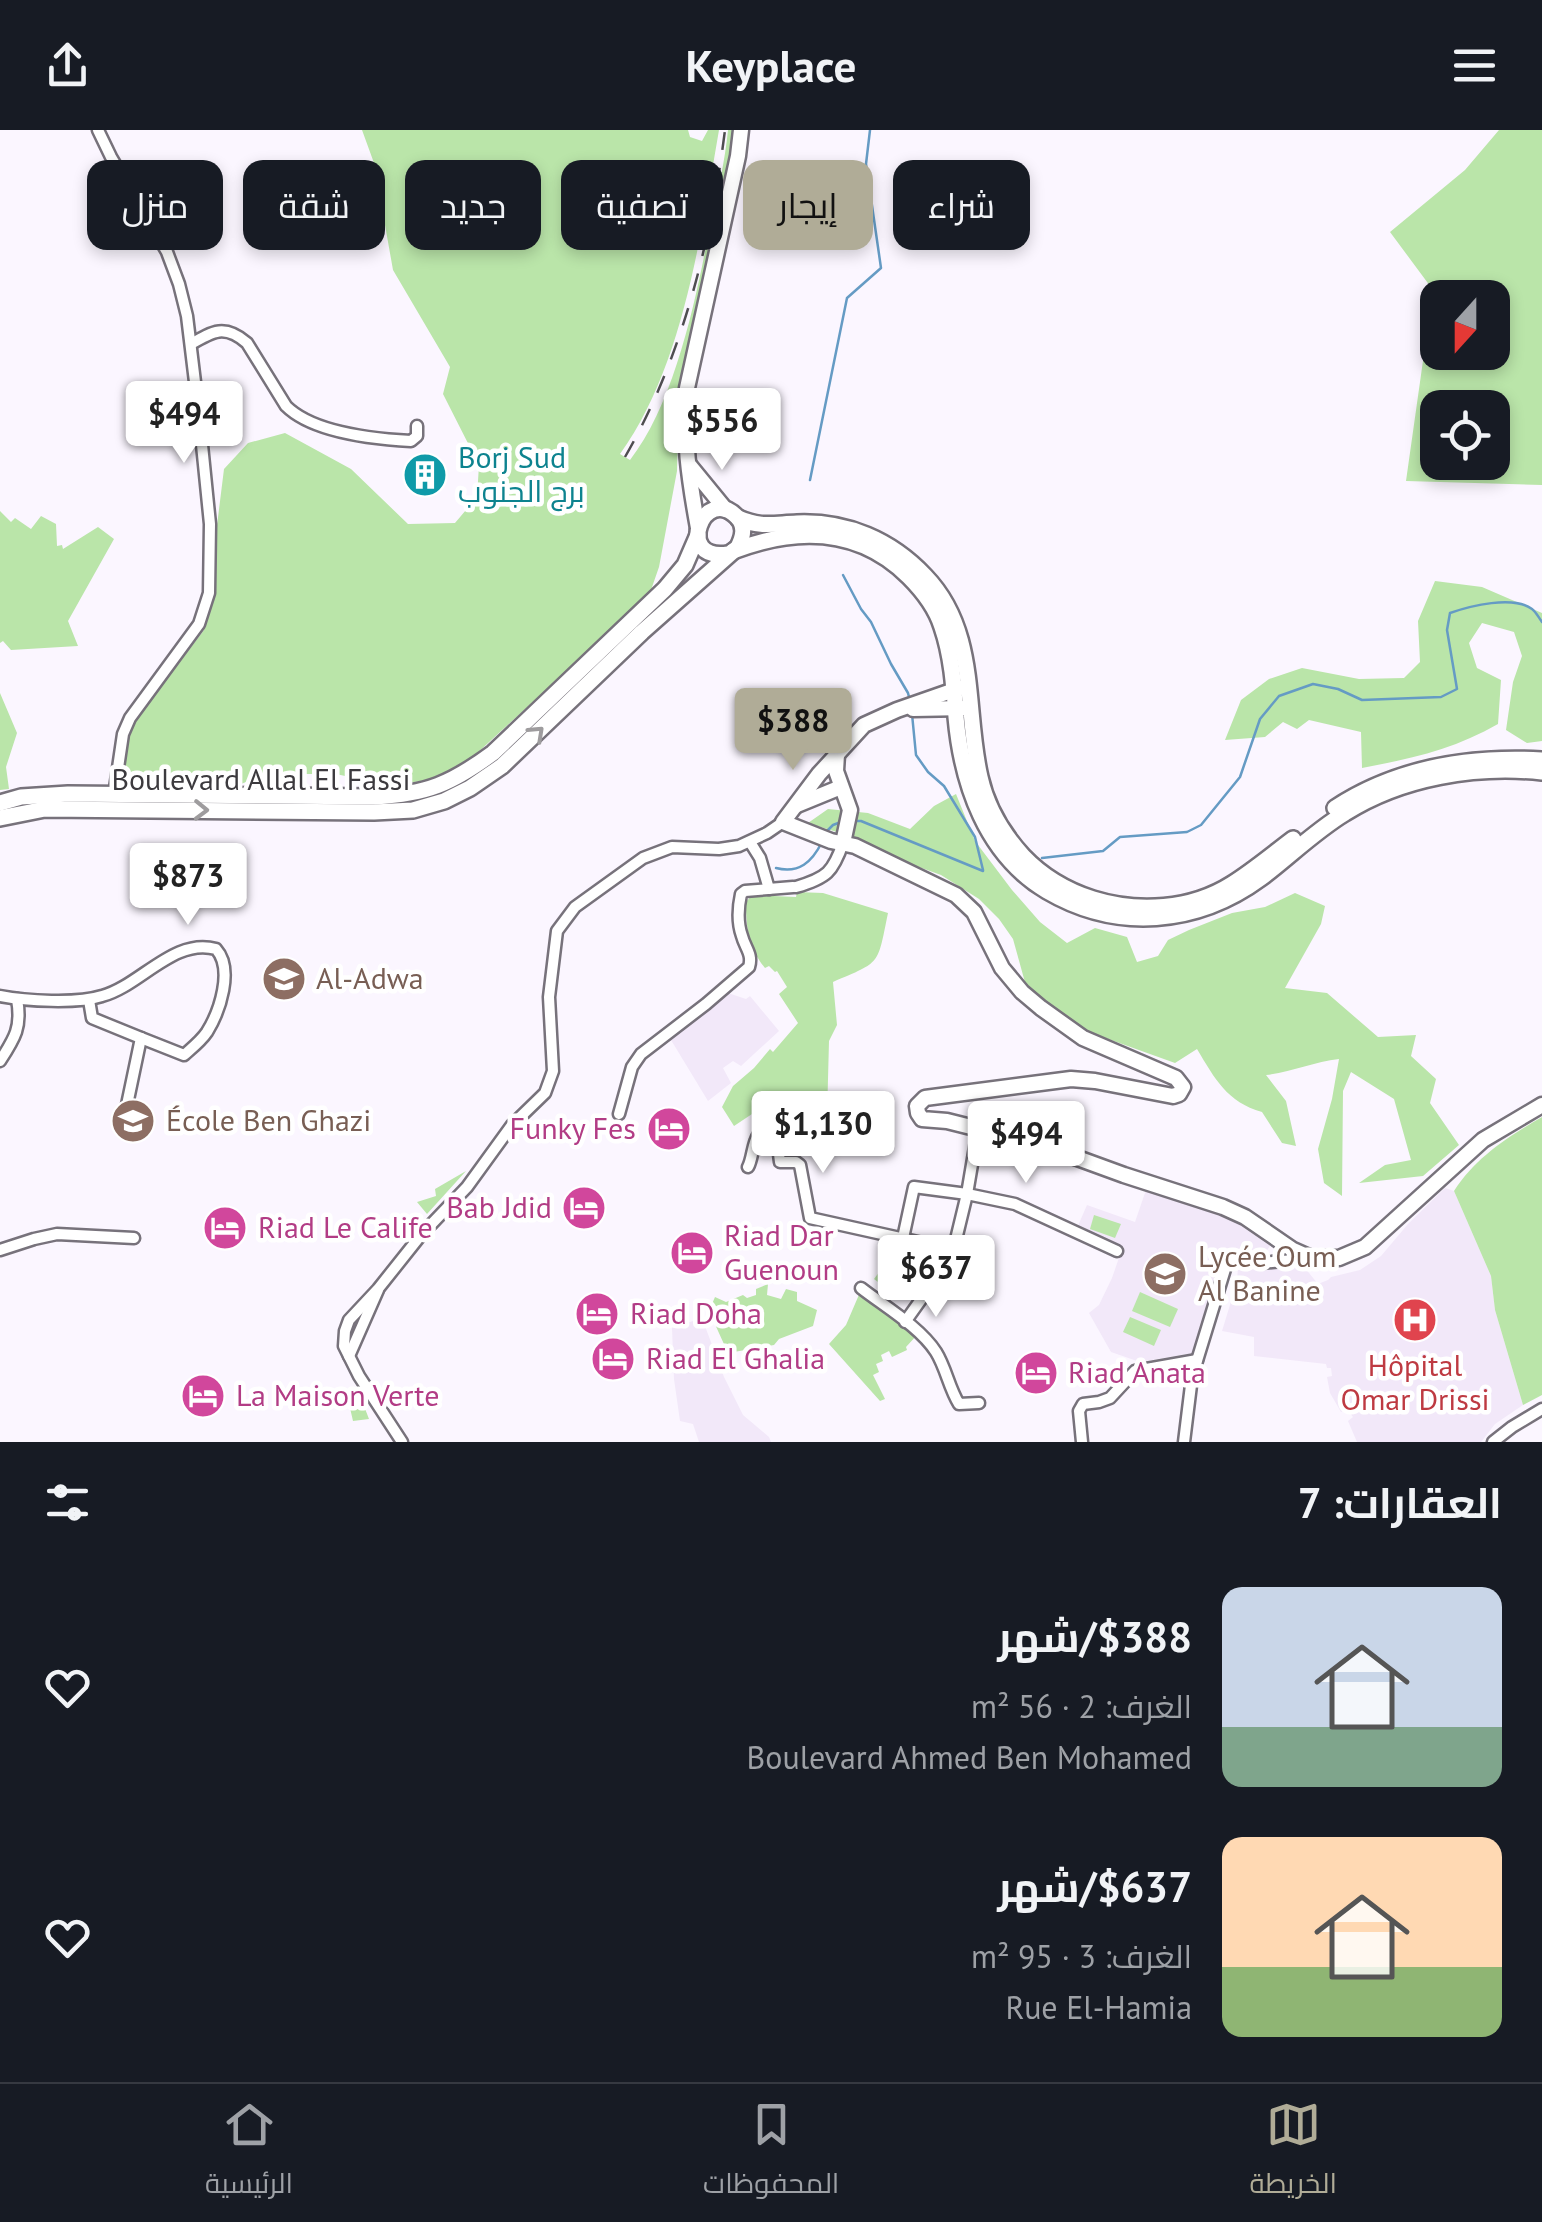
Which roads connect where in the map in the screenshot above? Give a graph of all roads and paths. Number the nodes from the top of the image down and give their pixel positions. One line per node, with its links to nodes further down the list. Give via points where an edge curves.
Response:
1 (98, 130): 3 (street, via 166,252)
2 (741, 130): 5 (main road, via 687,388)
3 (191, 344): 4 (street, via 216,331 240,337 286,406 312,423 411,440); 16 (street, via 210,524 209,593 200,624 130,718)
4 (417, 426)
5 (687, 461): 6 (main road); 7 (main road)
6 (732, 514): 7 (main road, via 708,513); 8 (main road, via 743,535); 9 (main road, Boulevard Allal El Fassi, via 760,526 837,526 898,552 928,579 955,621)
7 (698, 531): 8 (main road, via 708,552); 16 (main road, Boulevard Allal El Fassi, via 666,590 492,754 436,787 375,796)
8 (731, 552): 9 (main road, Boulevard Allal El Fassi, via 797,535 834,537 877,552 936,610); 19 (main road, Boulevard Allal El Fassi, one-way to 8, via 45,809 394,812 429,806 502,766)
9 (962, 688): 10 (main road, Boulevard Allal El Fassi); 11 (main road)
10 (964, 707): 11 (main road); 21 (main road, Boulevard Allal El Fassi, via 967,782 983,822 1021,872 1060,898 1104,914 1154,918 1238,893)
11 (897, 710): 12 (main road, via 864,724)
12 (837, 754): 15 (main road); 18 (main road)
13 (1542, 760): 21 (main road, Boulevard Allal El Fassi, via 1418,771 1356,794)
14 (1542, 772): 21 (main road, Boulevard Allal El Fassi, via 1495,770 1425,780)
15 (842, 788): 18 (main road); 22 (main road, via 850,810)
16 (114, 794): 17 (main road, Boulevard Allal El Fassi)
17 (0, 803)
18 (797, 804): 20 (main road)
19 (0, 818)
20 (783, 822): 22 (main road); 23 (street)
21 (1307, 834)
22 (840, 838): 24 (street, via 832,870 816,881); 33 (main road, via 956,895 974,912 1002,968 1040,1008 1083,1038 1182,1084 1173,1096 1058,1080 925,1098 918,1106 926,1120)
23 (750, 842): 24 (street); 43 (street, via 654,852 566,916 556,935 549,997 552,1080)
24 (770, 889): 31 (street, via 745,891 739,899 749,967 641,1054)
25 (0, 996): 26 (street)
26 (17, 999): 27 (street); 29 (street, via 19,1027)
27 (89, 1000): 28 (street, via 92,1018); 28 (street, via 193,947 216,949 225,976 205,1035 184,1055)
28 (140, 1038): 32 (street)
29 (0, 1061)
30 (1542, 1105): 41 (main road, via 1483,1140 1365,1247 1333,1259)
31 (618, 1114)
32 (124, 1119)
33 (977, 1136): 35 (street); 41 (main road, via 1039,1144 1233,1211)
34 (748, 1167): 37 (street, via 758,1134 775,1131 785,1142 780,1162 800,1165 810,1218)
35 (967, 1194): 37 (street, via 914,1188); 39 (street); 40 (street, via 1015,1204)
36 (134, 1238): 38 (street, via 57,1234)
37 (903, 1238): 39 (street)
38 (0, 1250)
39 (954, 1250): 45 (street)
40 (1117, 1251)
41 (1305, 1256): 48 (street, via 1227,1262)
42 (861, 1288): 45 (street)
43 (378, 1290): 44 (street); 46 (street)
44 (349, 1322): 46 (street, via 361,1320); 47 (street, via 343,1341)
45 (905, 1322): 49 (street, via 927,1338 957,1401)
46 (362, 1328): 47 (street)
47 (349, 1356): 51 (street)
48 (1196, 1360): 52 (street, via 1135,1371 1110,1398 1083,1404); 53 (street)
49 (979, 1403)
50 (1542, 1409): 54 (street)
51 (402, 1442)
52 (1082, 1442)
53 (1184, 1442)
54 (1493, 1442)

